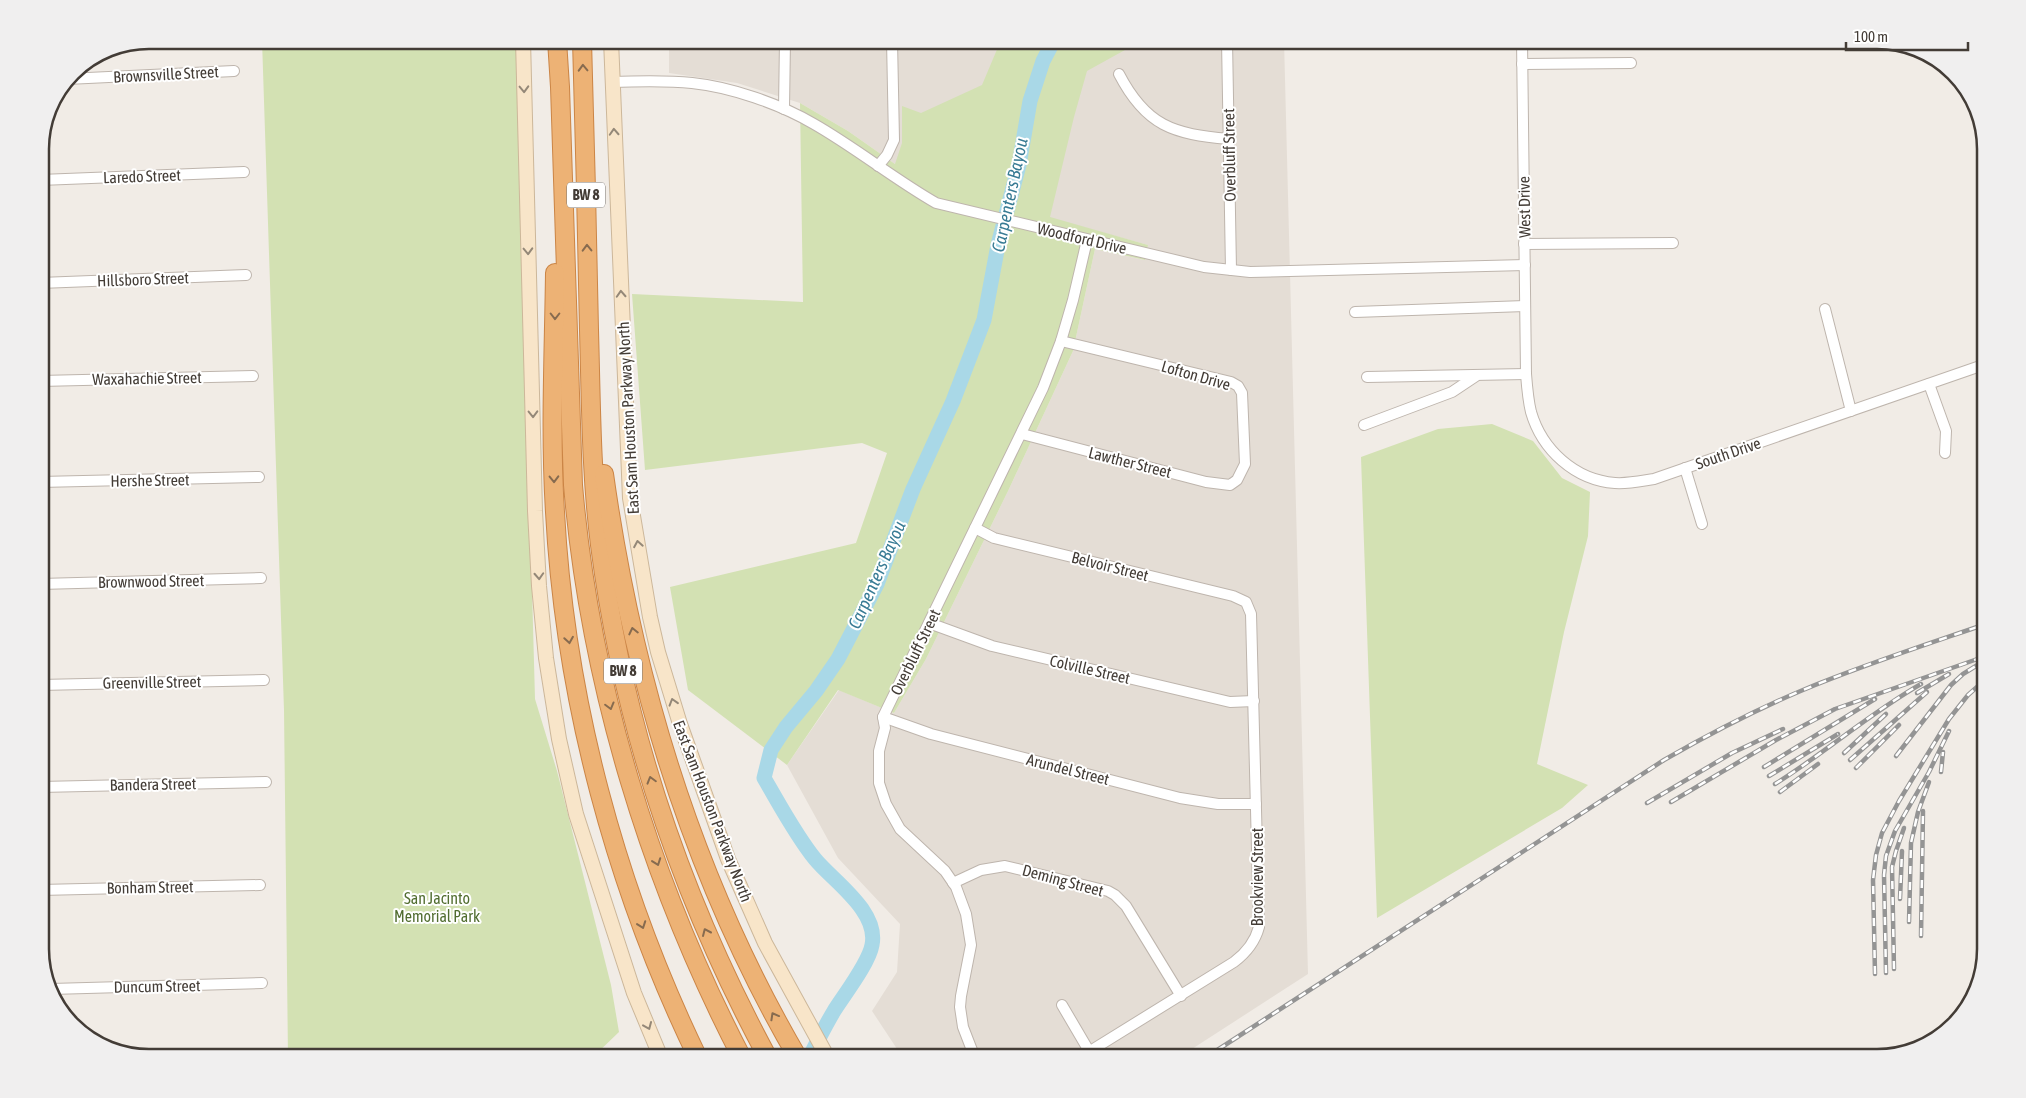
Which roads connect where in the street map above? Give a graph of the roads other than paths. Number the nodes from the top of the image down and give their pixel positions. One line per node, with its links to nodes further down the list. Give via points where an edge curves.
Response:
1 (523, 49): 68 (main road, one-way to 68, via 535,511 546,658 559,739 576,814 634,994)
2 (552, 49): 69 (highway, one-way to 69, via 555,512 561,579 574,670 601,795 619,859 671,1001)
3 (558, 49): 70 (highway, BW 8, one-way to 70, via 573,485 587,602 608,698 646,833 677,914)
4 (582, 49): 32 (highway, BW 8, one-way to 4)
5 (611, 49): 15 (main road, East Sam Houston Parkway North / BW 8)
6 (785, 49): 16 (street)
7 (892, 49): 18 (street, via 894,140 888,155)
8 (1227, 49): 17 (street, Overbluff Street)
9 (1522, 49): 11 (street, West Drive)
10 (1631, 63): 11 (street)
11 (1522, 64): 22 (street, West Drive)
12 (234, 71): 14 (street, Brownsville Street)
13 (1119, 74): 17 (street, via 1133,100 1164,124 1193,135)
14 (78, 78)
15 (611, 82): 16 (street, Woodford Drive, via 693,83 741,94); 73 (main road, East Sam Houston Parkway North / BW 8, one-way to 15, via 765,944 728,859 668,688 650,617 630,498)
16 (784, 109): 18 (street, Woodford Drive, via 813,123)
17 (1229, 139): 25 (street, Overbluff Street)
18 (878, 166): 21 (street, Woodford Drive, via 936,203)
19 (244, 172): 20 (street, Laredo Street)
20 (49, 180)
21 (1087, 240): 25 (street, Woodford Drive, via 1204,267); 31 (street, Overbluff Street)
22 (1524, 244): 23 (street); 24 (street, West Drive)
23 (1673, 244)
24 (1524, 265): 25 (street, Woodford Drive); 28 (street, West Drive)
25 (1231, 270)
26 (246, 275): 27 (street, Hillsboro Street)
27 (49, 283)
28 (1525, 306): 30 (street); 34 (street, West Drive)
29 (1825, 309): 40 (street)
30 (1355, 312)
31 (1061, 341): 42 (street, Overbluff Street); 46 (street, Lofton Drive, via 1238,386 1242,393 1244,464)
32 (589, 349): 71 (highway, BW 8, one-way to 32, via 698,913 657,801 637,728 618,648 600,544); 72 (highway, one-way to 32, via 745,961 695,845 674,784 629,613 606,483)
33 (1977, 367): 39 (street, South Drive)
34 (1526, 374): 36 (street); 44 (street, South Drive, via 1528,400 1536,425 1550,449 1570,467 1596,479 1618,483 1654,479)
35 (253, 376): 38 (street, Waxahachie Street)
36 (1476, 376): 37 (street); 41 (street, via 1452,392)
37 (1367, 377)
38 (49, 381)
39 (1929, 384): 40 (street, South Drive); 43 (street, via 1946,431)
40 (1850, 411): 44 (street, South Drive)
41 (1364, 425)
42 (1022, 434): 46 (street, Lawther Street, via 1206,482 1230,485); 49 (street, Overbluff Street)
43 (1945, 453)
44 (1684, 468): 48 (street)
45 (259, 477): 47 (street, Hershe Street)
46 (1237, 480)
47 (49, 482)
48 (1702, 524)
49 (975, 528): 52 (street, Belvoir Street, via 994,538 1233,596); 53 (street, Overbluff Street)
50 (261, 578): 51 (street, Brownwood Street)
51 (49, 584)
52 (1246, 602): 56 (street, Brookview Street, via 1251,614)
53 (929, 623): 56 (street, Colville Street, via 992,646 1230,702); 57 (street, Overbluff Street)
54 (264, 680): 55 (street, Greenville Street)
55 (49, 685)
56 (1254, 701): 60 (street, Brookview Street)
57 (883, 717): 60 (street, Arundel Street, via 931,734 1180,798 1218,804); 61 (street, Overbluff Street, via 885,728 879,751 879,783 888,808 900,829)
58 (266, 782): 59 (street, Bandera Street)
59 (49, 787)
60 (1256, 804): 66 (street, Brookview Street, via 1257,935 1241,956)
61 (954, 883): 66 (street, Deming Street, via 981,870 1013,867 1108,891 1126,906); 74 (street, Overbluff Street, via 970,935 971,956 960,1007)
62 (260, 885): 63 (street, Bonham Street)
63 (49, 890)
64 (262, 983): 65 (street, Duncum Street)
65 (57, 989)
66 (1181, 996): 76 (street, Brookview Street)
67 (1062, 1005): 75 (street)
68 (657, 1049)
69 (694, 1049)
70 (738, 1049)
71 (763, 1049)
72 (793, 1049)
73 (823, 1049)
74 (972, 1049)
75 (1089, 1049)
76 (1093, 1049)

